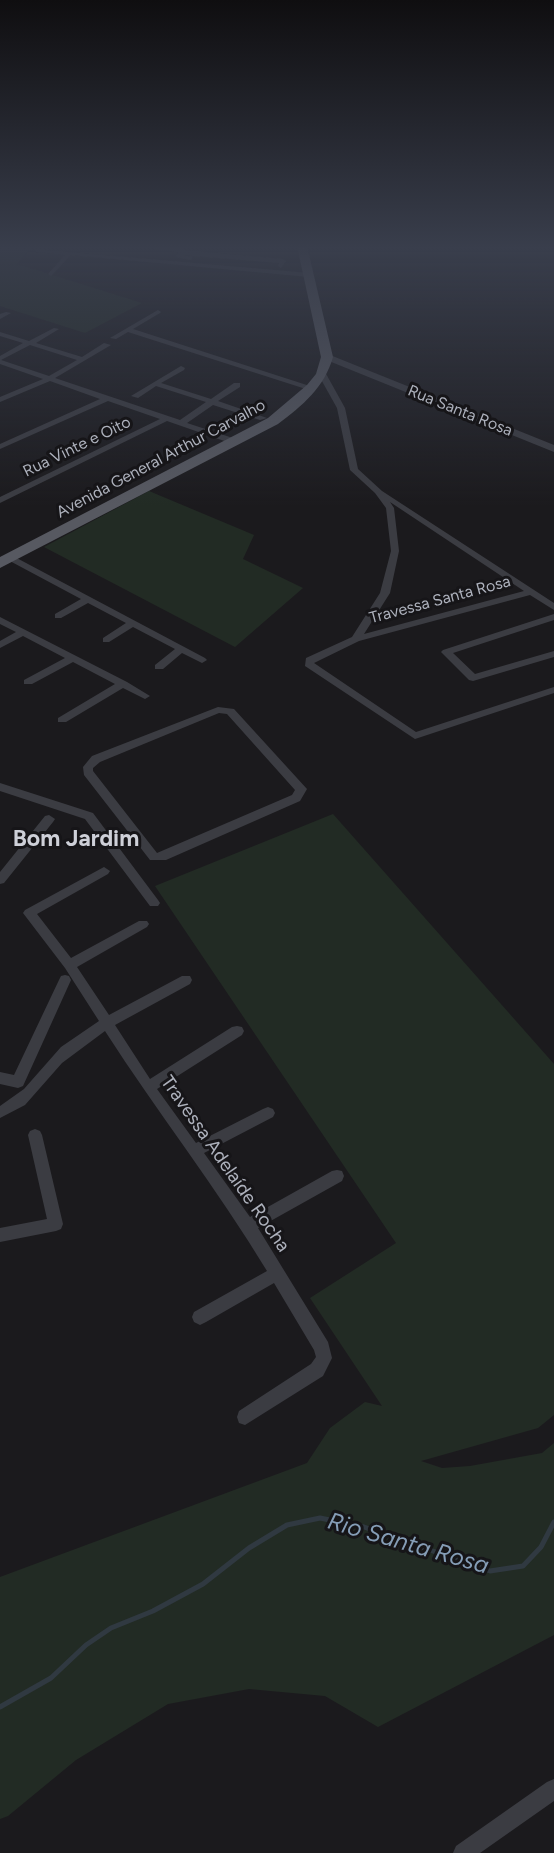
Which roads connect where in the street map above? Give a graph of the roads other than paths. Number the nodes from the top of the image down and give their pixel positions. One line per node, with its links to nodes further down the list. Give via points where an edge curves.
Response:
1 (48, 332): 7 (street)
2 (124, 332): 6 (street)
3 (136, 332): 17 (street)
4 (322, 332): 9 (main road, Avenida General Arthur Carvalho)
5 (0, 334): 7 (street)
6 (114, 338)
7 (30, 343): 10 (street); 11 (street)
8 (107, 345): 10 (street)
9 (327, 357): 13 (main road, Avenida General Arthur Carvalho); 27 (street, Rua Santa Rosa)
10 (82, 359): 14 (street)
11 (1, 360): 14 (street)
12 (181, 368): 15 (street)
13 (322, 374): 17 (main road, Avenida General Arthur Carvalho); 28 (street, Travessa Santa Rosa, via 341,408 354,470)
14 (50, 379): 19 (street); 20 (street)
15 (156, 384): 18 (street); 21 (street)
16 (237, 385): 21 (street)
17 (312, 388): 25 (main road, Avenida General Arthur Carvalho, via 284,414)
18 (135, 396)
19 (108, 398): 22 (street); 26 (street)
20 (0, 400)
21 (212, 402): 23 (street); 24 (street)
22 (167, 418): 24 (street); 29 (street, Rua Vinte e Oito)
23 (263, 418)
24 (181, 423): 25 (street)
25 (236, 442): 30 (main road, Avenida General Arthur Carvalho)
26 (0, 447)
27 (554, 449)
28 (379, 491): 31 (street); 39 (street, Travessa Santa Rosa, via 390,508 394,563 386,593)
29 (0, 500)
30 (6, 561): 32 (street)
31 (532, 592): 33 (street); 39 (street, Travessa Santa Rosa)
32 (88, 599): 34 (street); 37 (street)
33 (554, 607)
34 (58, 616)
35 (554, 617): 43 (street, via 446,652 473,678)
36 (0, 620): 38 (street)
37 (133, 623): 40 (street); 42 (street)
38 (24, 632): 41 (street); 44 (street)
39 (356, 639): 49 (street, Travessa Santa Rosa, via 308,662 415,736)
40 (106, 640)
41 (0, 645)
42 (181, 649): 45 (street); 46 (street)
43 (554, 654)
44 (73, 658): 47 (street); 48 (street)
45 (202, 660)
46 (159, 667)
47 (28, 682)
48 (123, 684): 50 (street); 51 (street)
49 (554, 690)
50 (145, 696)
51 (62, 720)
52 (0, 787): 55 (street, via 85,814)
53 (118, 814): 53 (street, via 149,854 162,857 296,798 301,789 230,711 218,710 91,762 88,772); 55 (street)
54 (49, 819): 57 (street)
55 (94, 823): 58 (street)
56 (104, 871): 59 (street)
57 (0, 880)
58 (154, 903)
59 (29, 913): 61 (street, Travessa Adelaíde Rocha)
60 (143, 924): 61 (street)
61 (67, 972): 63 (street, Travessa Adelaíde Rocha); 65 (street, via 18,1082)
62 (186, 980): 63 (street)
63 (107, 1022): 66 (street, Travessa Adelaíde Rocha); 67 (street, via 57,1058 22,1102)
64 (237, 1031): 66 (street)
65 (0, 1078)
66 (149, 1087): 70 (street, Travessa Adelaíde Rocha)
67 (0, 1112)
68 (268, 1113): 70 (street)
69 (35, 1135): 72 (street)
70 (196, 1150): 73 (street, Travessa Adelaíde Rocha)
71 (337, 1176): 73 (street)
72 (56, 1224): 74 (street)
73 (248, 1226): 75 (street, Travessa Adelaíde Rocha)
74 (0, 1235)
75 (277, 1273): 76 (street); 77 (street, Travessa Adelaíde Rocha, via 324,1358 311,1376)
76 (200, 1317)
77 (245, 1417)
78 (554, 1789): 79 (street)
79 (463, 1853)

